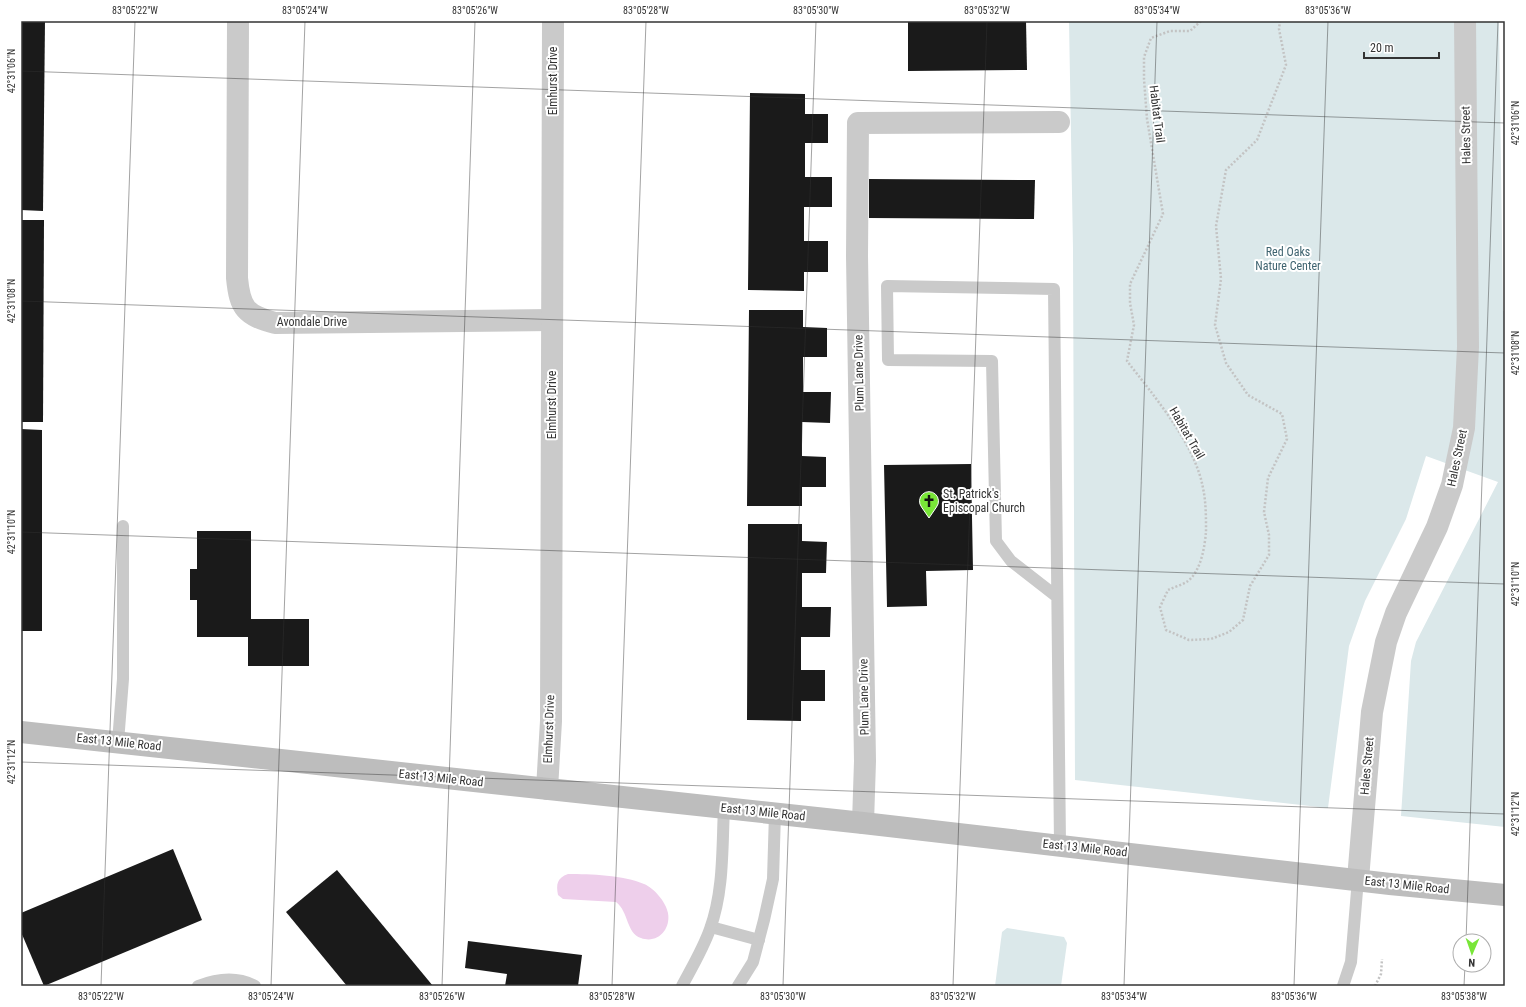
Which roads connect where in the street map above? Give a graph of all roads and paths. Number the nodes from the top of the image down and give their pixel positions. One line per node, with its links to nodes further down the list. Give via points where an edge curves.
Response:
1 (238, 21): 7 (street, Avondale Drive, via 237,278 239,297 247,311 261,319 276,323)
2 (553, 21): 7 (street, Elmhurst Drive)
3 (1201, 21): 4 (path, Habitat Trail, via 1190,31 1170,30 1152,38 1144,57 1147,119 1162,214 1130,284 1134,325 1127,361 1167,414 1195,462 1203,488 1206,511 1205,543 1200,563 1188,580 1168,590 1160,607 1166,630 1189,640 1211,639 1229,632 1242,620 1250,586 1269,555 1264,512 1268,478 1287,439 1282,414 1248,395 1226,363 1215,325 1221,280 1216,226 1226,170 1257,140 1286,65)
4 (1280, 21)
5 (1465, 21): 17 (street, Hales Street, via 1468,347 1464,428 1452,485 1440,520 1396,613 1386,642 1372,712)
6 (1059, 122): 15 (street, Plum Lane Drive, via 858,123 857,256 865,761)
7 (552, 320): 12 (street, Elmhurst Drive, via 551,721)
8 (123, 526): 11 (lane, via 123,679)
9 (1056, 596): 9 (lane, via 1054,289 887,286 888,360 992,361 996,541 1011,561); 16 (lane)
10 (21, 732): 11 (main road, East 13 Mile Road)
11 (118, 742): 12 (main road, East 13 Mile Road)
12 (547, 789): 13 (main road, East 13 Mile Road)
13 (724, 808): 14 (main road, East 13 Mile Road); 19 (lane, via 721,872)
14 (775, 813): 15 (main road, East 13 Mile Road); 20 (lane, via 773,879)
15 (863, 823): 16 (main road, East 13 Mile Road)
16 (1060, 845): 17 (main road, East 13 Mile Road)
17 (1358, 879): 18 (main road, East 13 Mile Road); 26 (lane, via 1351,962)
18 (1505, 896)
19 (711, 927): 20 (lane); 24 (lane)
20 (759, 940): 25 (lane, via 753,962)
21 (1382, 959): 27 (path, via 1381,974)
22 (198, 986): 23 (lane, via 229,979)
23 (255, 986)
24 (682, 986)
25 (738, 986)
26 (1343, 986)
27 (1375, 986)

